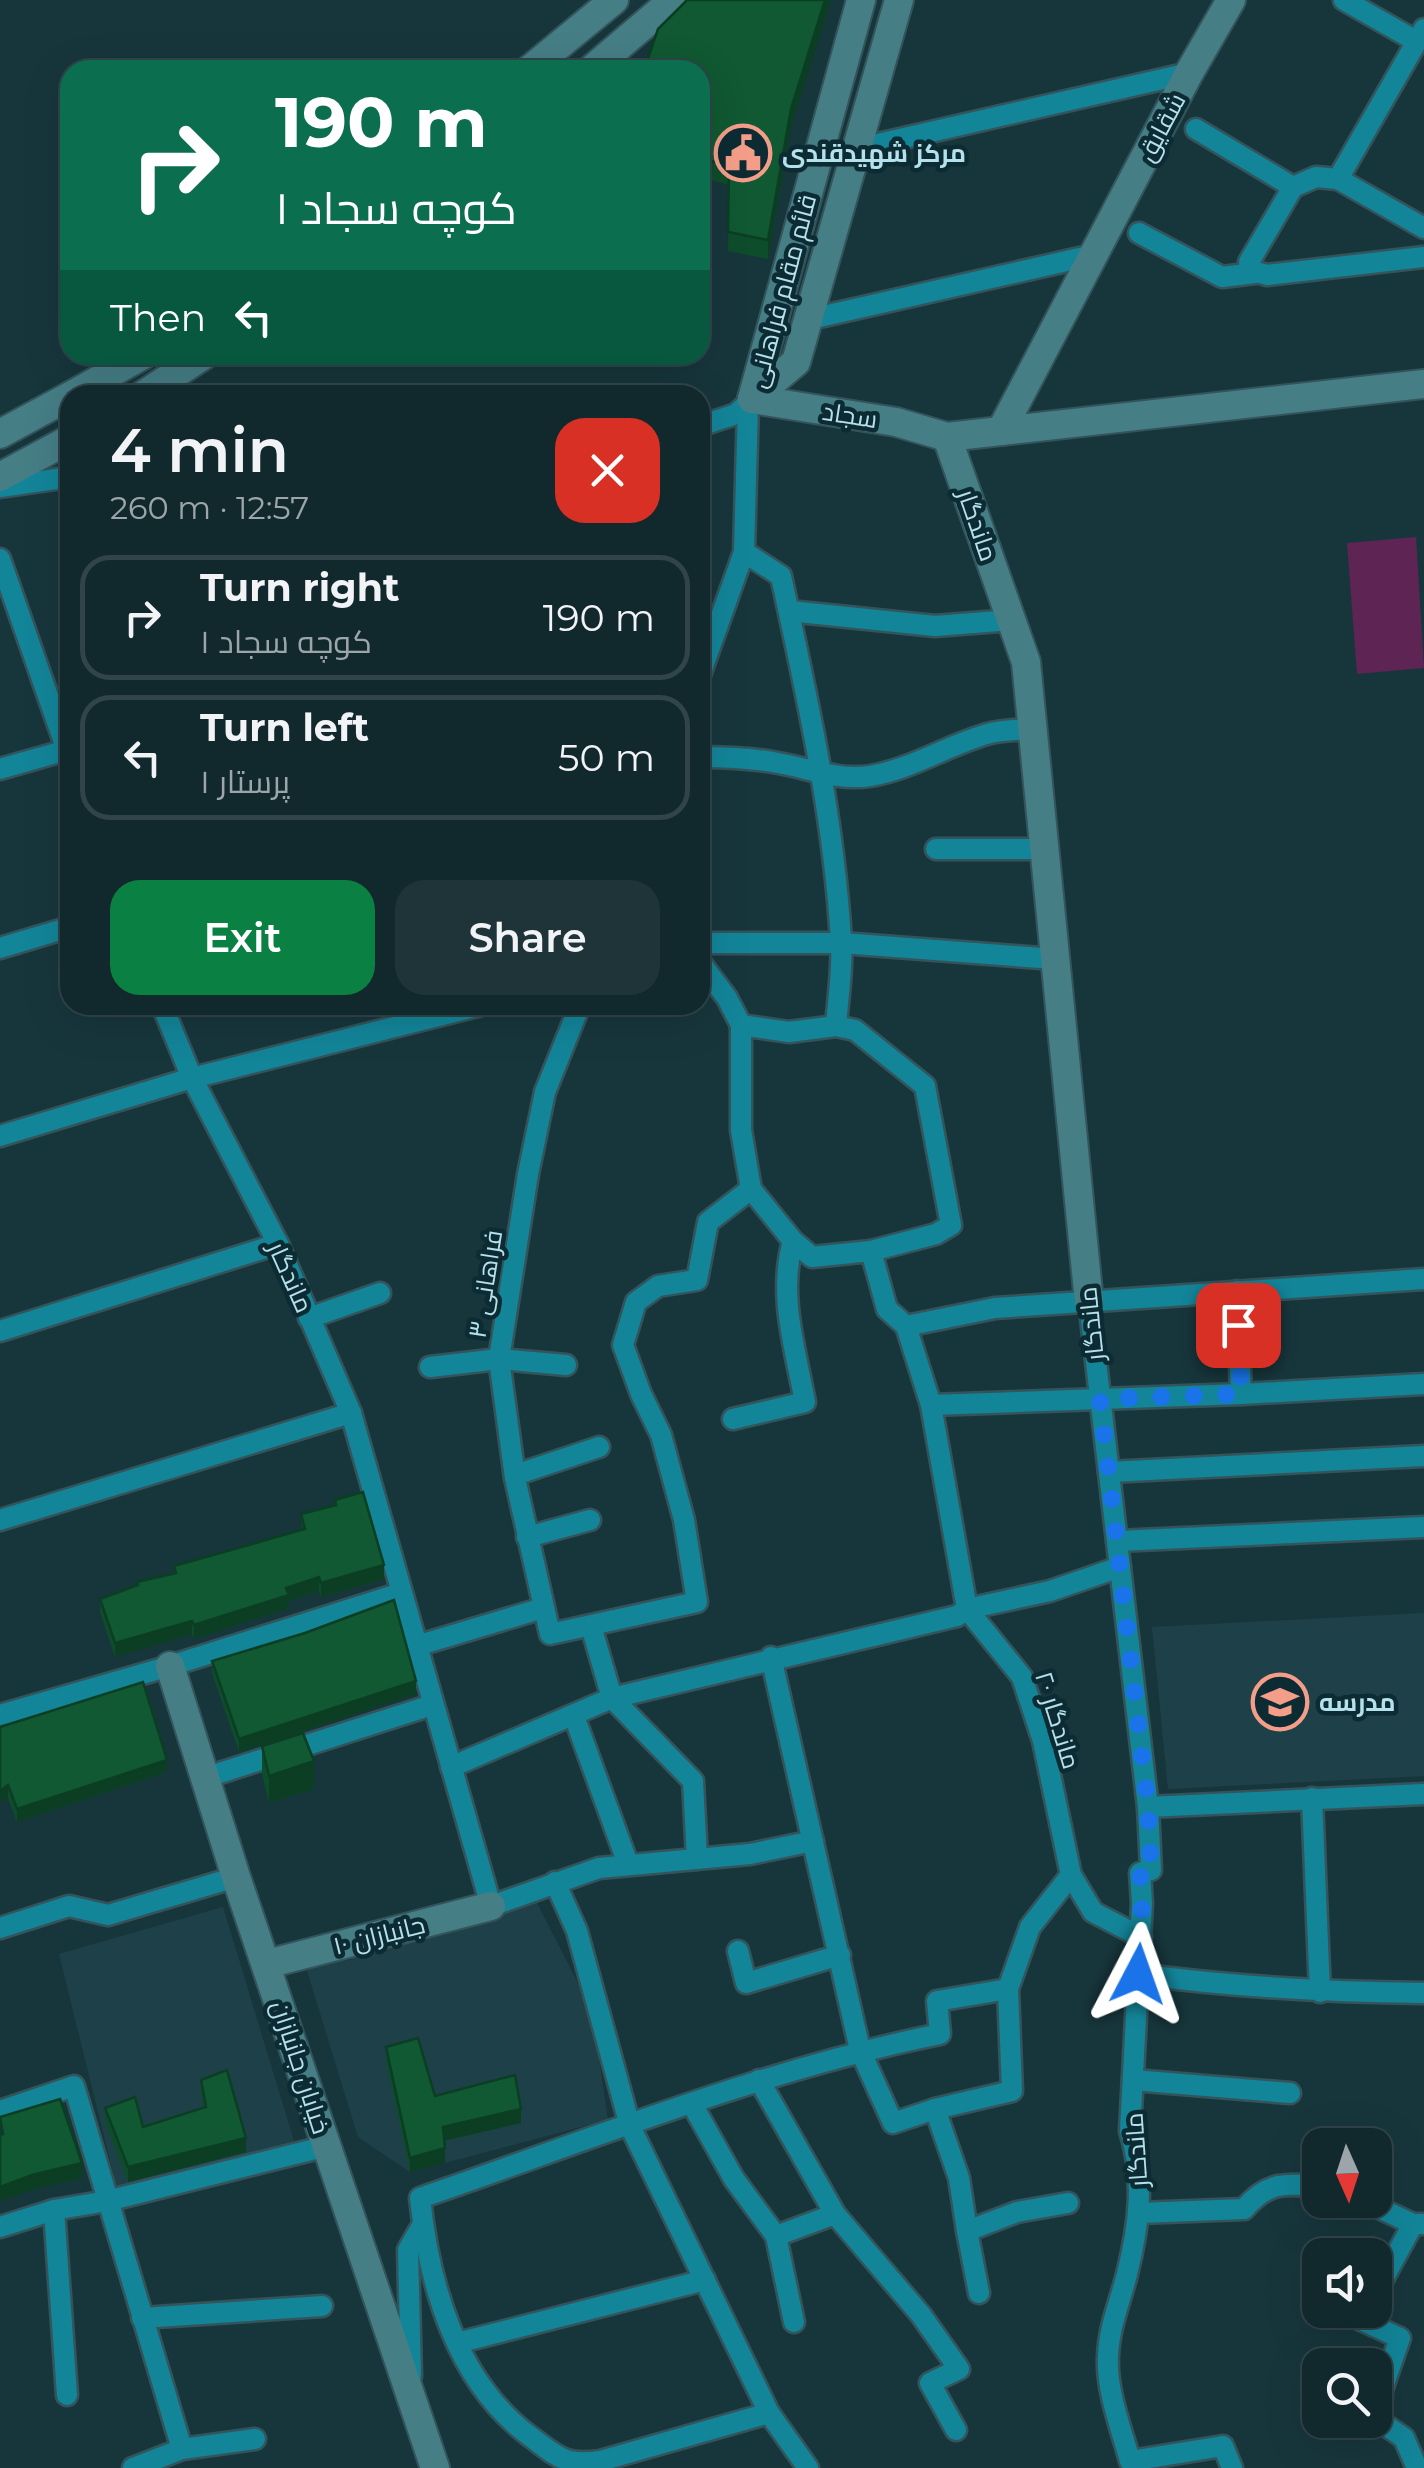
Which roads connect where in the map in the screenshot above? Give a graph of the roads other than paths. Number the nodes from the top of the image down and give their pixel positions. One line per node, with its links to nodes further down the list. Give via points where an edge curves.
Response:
1 (614, 0): 8 (street)
2 (674, 0): 9 (street)
3 (861, 0): 27 (street, قائم مقام فراهانی)
4 (899, 0): 12 (street, قائم مقام فراهانی)
5 (1231, 0): 10 (street, شقایق)
6 (1344, 0): 7 (street)
7 (1420, 35): 13 (street)
8 (542, 60)
9 (603, 60)
10 (1189, 72): 12 (street); 17 (street, شقایق)
11 (1196, 129): 14 (street)
12 (856, 149): 20 (street, قائم مقام فراهانی)
13 (1338, 179): 14 (street, via 1316,177); 15 (street)
14 (1293, 187): 19 (street, via 1251,255)
15 (1424, 228)
16 (1139, 233): 19 (street, via 1222,277)
17 (1093, 255): 20 (street); 29 (street, شقایق)
18 (1424, 258): 19 (street)
19 (1255, 273)
20 (806, 320): 27 (street, قائم مقام فراهانی, via 796,362)
21 (125, 365): 24 (street)
22 (189, 365): 25 (street)
23 (1424, 384): 29 (street)
24 (90, 385)
25 (158, 385)
26 (60, 402): 30 (street)
27 (750, 402): 28 (street); 31 (street, سجاد, via 896,422); 36 (street)
28 (710, 423)
29 (1002, 431): 31 (street)
30 (0, 434)
31 (947, 437): 39 (street, ماندگار)
32 (60, 445): 33 (street)
33 (0, 477)
34 (60, 479): 35 (street)
35 (0, 487)
36 (744, 552): 38 (street, via 782,576); 40 (street)
37 (0, 559): 41 (street)
38 (789, 612): 39 (street, via 935,626); 46 (street)
39 (1012, 620): 42 (street, ماندگار, via 1026,662)
40 (710, 648)
41 (60, 727)
42 (1033, 729): 46 (street, via 990,732 912,766 866,777); 48 (street, ماندگار)
43 (60, 754): 45 (street)
44 (710, 757): 46 (street)
45 (0, 769)
46 (821, 774): 51 (street)
47 (936, 849): 48 (street)
48 (1045, 849): 53 (street, ماندگار)
49 (60, 931): 52 (street)
50 (710, 942): 51 (street)
51 (842, 944): 53 (street); 59 (street)
52 (0, 948)
53 (1054, 959): 69 (street, ماندگار)
54 (710, 975): 58 (street)
55 (166, 1015): 60 (street, ماندگار)
56 (402, 1015): 60 (street)
57 (576, 1015): 73 (street, فراهانی ۳, via 537,1126)
58 (742, 1026): 59 (street, via 789,1032); 62 (street, via 740,1130)
59 (836, 1026): 65 (street, via 854,1030 925,1086 951,1225)
60 (192, 1078): 61 (street); 64 (street, ماندگار)
61 (0, 1136)
62 (750, 1190): 63 (street); 95 (street, via 708,1222 697,1280 658,1286 636,1302 624,1345 661,1435 697,1602)
63 (793, 1241): 65 (street, via 812,1257); 81 (street, via 787,1314 805,1402)
64 (278, 1244): 70 (street, ماندگار); 72 (street)
65 (871, 1251): 71 (street, ماندگار ۲۰, via 887,1308)
66 (1424, 1278): 67 (street)
67 (1237, 1291): 69 (street); 77 (street)
68 (380, 1293): 70 (street)
69 (1089, 1302): 71 (street, via 995,1308); 78 (street, ماندگار)
70 (309, 1318): 80 (street, ماندگار)
71 (906, 1326): 79 (street, ماندگار ۲۰)
72 (0, 1330)
73 (499, 1359): 74 (street); 75 (street); 85 (street, فراهانی ۳)
74 (566, 1365)
75 (430, 1367)
76 (1424, 1384): 77 (street)
77 (1241, 1394): 78 (street)
78 (1100, 1399): 79 (street); 84 (street, ماندگار)
79 (931, 1405): 94 (street, ماندگار ۲۰)
80 (351, 1414): 86 (street); 92 (street, ماندگار)
81 (733, 1419)
82 (600, 1447): 85 (street)
83 (1424, 1456): 84 (street)
84 (1109, 1472): 90 (street, ماندگار)
85 (515, 1475): 89 (street, فراهانی ۳)
86 (0, 1520)
87 (590, 1520): 89 (street)
88 (1424, 1526): 90 (street)
89 (527, 1536): 93 (street, فراهانی ۳)
90 (1117, 1541): 91 (street, ماندگار)
91 (1120, 1567): 94 (street); 107 (street, ماندگار)
92 (401, 1593): 96 (street, ماندگار); 98 (street)
93 (543, 1608): 95 (street, فراهانی ۳, via 550,1634); 96 (street)
94 (968, 1609): 97 (street); 111 (street, ماندگار ۲۰, via 1022,1677)
95 (591, 1626): 99 (street)
96 (416, 1646): 100 (street, ماندگار)
97 (772, 1658): 99 (street); 108 (street)
98 (170, 1666): 101 (street); 104 (street, خیابان جانبازان)
99 (612, 1698): 102 (street); 109 (street, via 693,1782)
100 (432, 1705): 103 (street, ماندگار); 104 (street)
101 (0, 1715)
102 (574, 1716): 103 (street); 110 (street)
103 (451, 1767): 114 (street, ماندگار)
104 (204, 1778): 112 (street, خیابان جانبازان)
105 (1424, 1794): 106 (street)
106 (1312, 1798): 107 (street); 122 (street)
107 (1148, 1807): 116 (street, ماندگار, via 1151,1870 1140,1873)
108 (813, 1841): 109 (street); 118 (street)
109 (697, 1859): 110 (street)
110 (628, 1864): 113 (street)
111 (1071, 1874): 116 (street, ماندگار ۲۰, via 1093,1912); 121 (street, via 1030,1926)
112 (236, 1877): 115 (street, via 108,1914 70,1906); 119 (street, خیابان جانبازان)
113 (556, 1882): 114 (street); 131 (street, via 577,1931)
114 (491, 1906): 119 (street, جانبازان ۱۰)
115 (0, 1928)
116 (1140, 1937): 120 (street, ماندگار)
117 (738, 1951): 118 (street, via 746,1983)
118 (840, 1956): 124 (street)
119 (267, 1964): 132 (street, خیابان جانبازان)
120 (1138, 1974): 122 (street); 126 (street, ماندگار)
121 (1008, 1988): 124 (street, via 937,2001 940,2034); 129 (street, via 1012,2091)
122 (1320, 1992): 123 (street)
123 (1424, 1993)
124 (860, 2050): 125 (street); 129 (street, via 893,2123)
125 (758, 2080): 128 (street); 139 (street)
126 (1133, 2080): 127 (street); 137 (street, ماندگار, via 1130,2131 1140,2164)
127 (1290, 2093)
128 (692, 2104): 131 (street); 144 (street)
129 (935, 2109): 143 (street)
130 (0, 2111): 134 (street, via 74,2086)
131 (630, 2126): 140 (street, via 420,2198); 146 (street)
132 (328, 2146): 134 (street); 154 (street, خیابان جانبازان)
133 (1302, 2185): 137 (street, via 1260,2191 1244,2209)
134 (107, 2201): 136 (street); 149 (street)
135 (1068, 2203): 143 (street)
136 (54, 2210): 142 (street); 153 (street)
137 (1139, 2213): 162 (street, ماندگار, via 1107,2360 1130,2461 1222,2446)
138 (1392, 2213): 141 (street)
139 (835, 2214): 144 (street); 156 (street, via 959,2369 930,2383)
140 (423, 2224): 152 (street); 154 (street, via 408,2250)
141 (1418, 2224): 145 (street)
142 (0, 2227)
143 (967, 2231): 147 (street)
144 (776, 2236): 150 (street)
145 (1392, 2266)
146 (705, 2280): 152 (street); 155 (street)
147 (979, 2293)
148 (322, 2306): 149 (street)
149 (142, 2318): 158 (street)
150 (794, 2322)
151 (1378, 2328): 163 (street, via 1400,2338 1382,2390 1380,2422 1404,2438)
152 (457, 2343): 155 (street, via 502,2417 572,2465)
153 (67, 2394)
154 (412, 2398): 160 (street, خیابان جانبازان)
155 (769, 2413): 161 (street)
156 (956, 2430)
157 (255, 2439): 158 (street)
158 (182, 2449): 159 (street)
159 (133, 2468)
160 (435, 2468)
161 (808, 2468)
162 (1232, 2468)
163 (1416, 2468)

